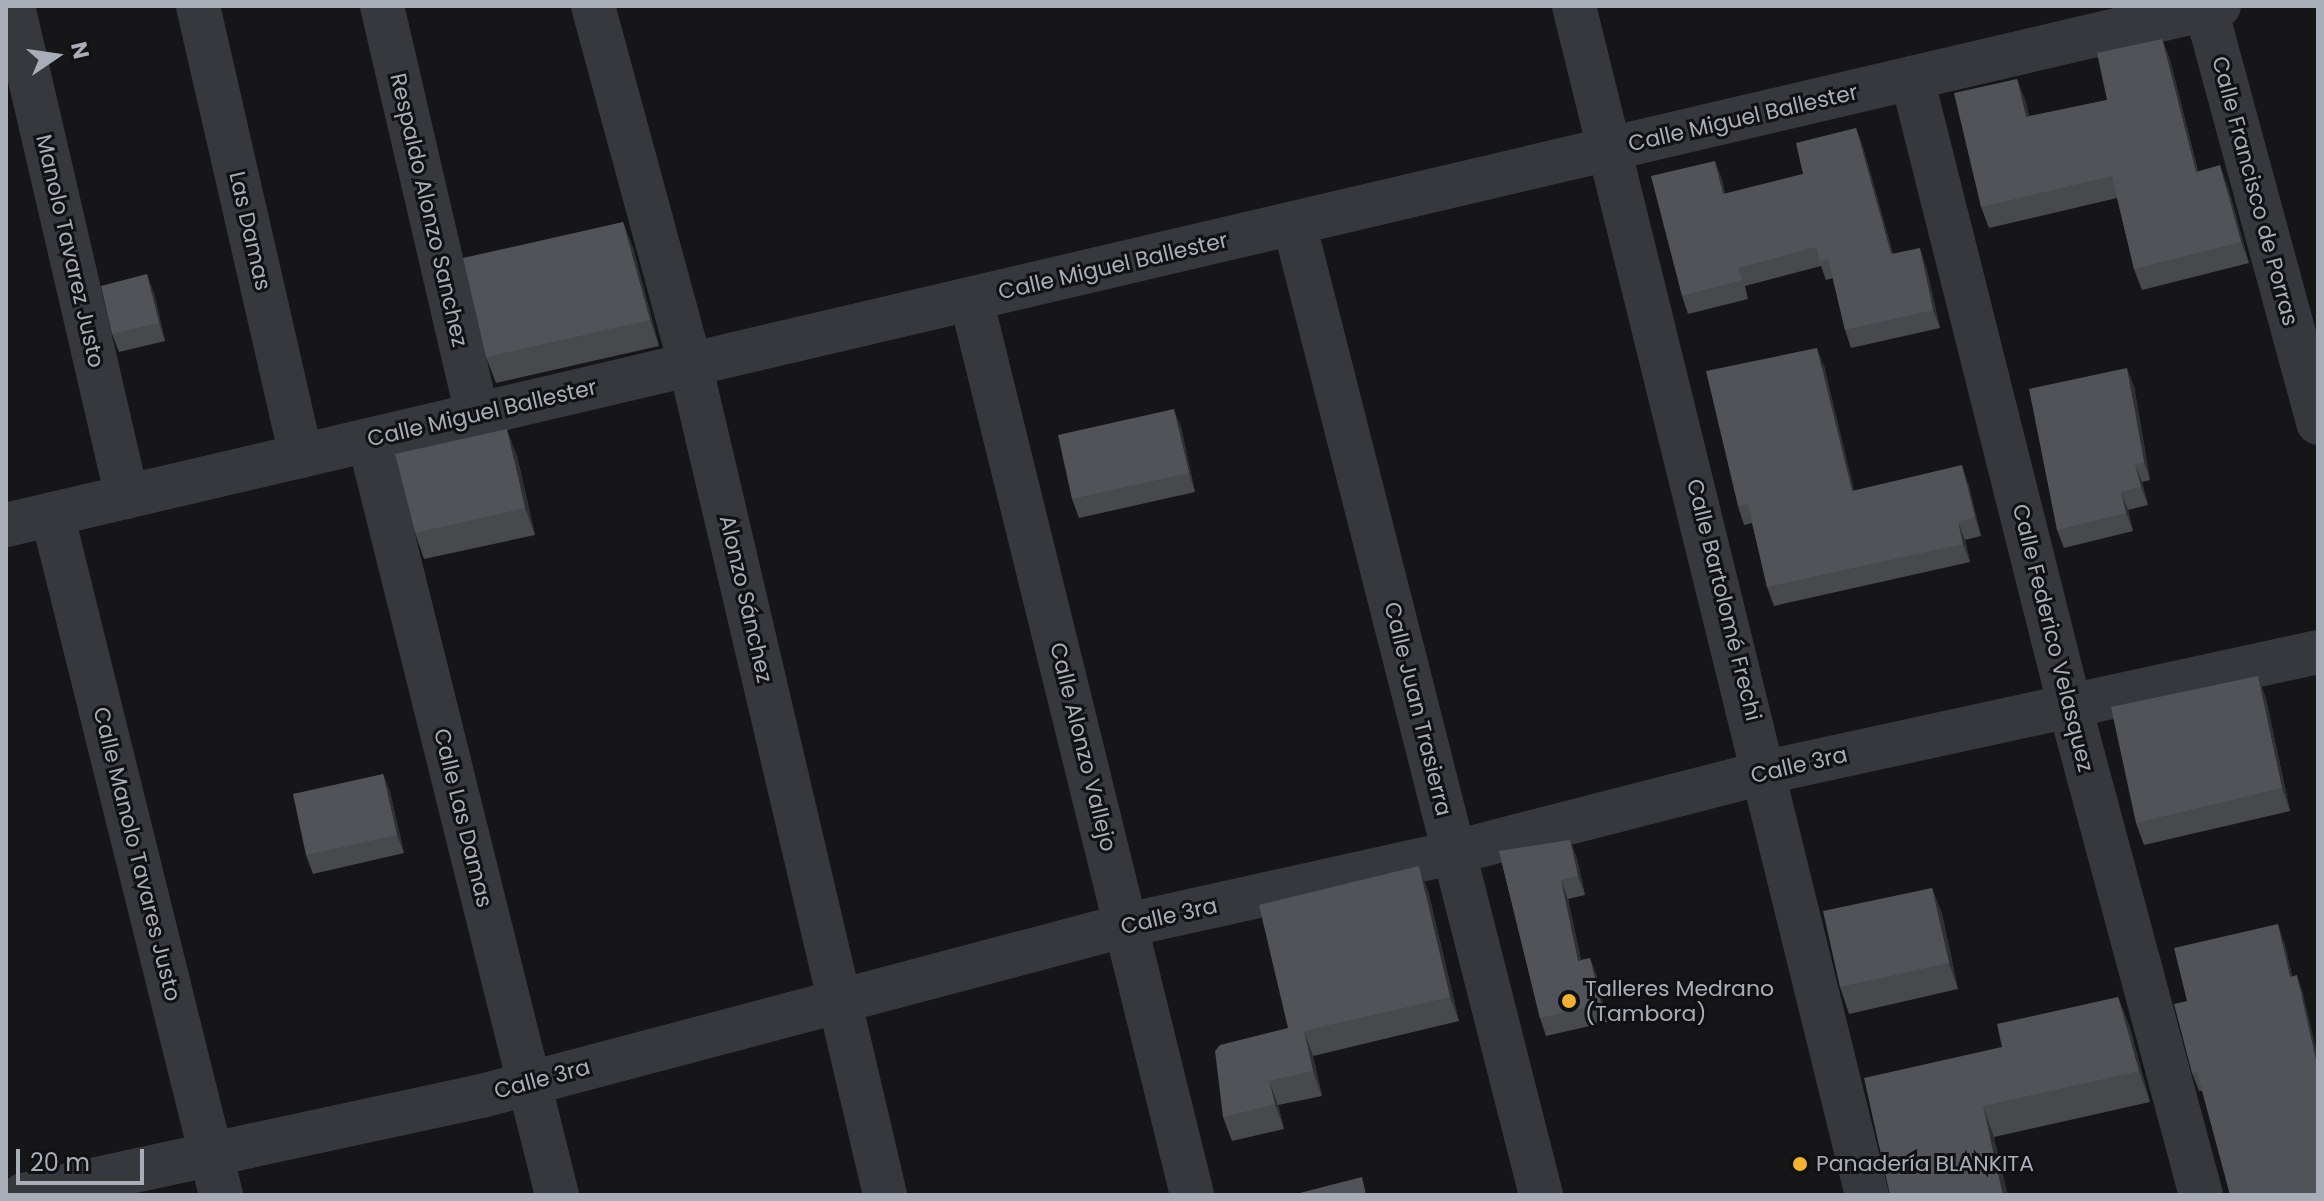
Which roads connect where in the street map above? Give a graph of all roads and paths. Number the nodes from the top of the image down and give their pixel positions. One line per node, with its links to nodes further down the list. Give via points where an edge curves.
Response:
1 (13, 6): 16 (street, Manolo Tavarez Justo)
2 (198, 6): 15 (street, Las Damas)
3 (382, 6): 12 (street, Respaldo Alonzo Sanchez)
4 (593, 6): 11 (street, Alonzo Sánchez)
5 (1574, 6): 8 (street, Calle Bartolomé Frechi)
6 (2210, 7): 7 (street, Calle Miguel Ballester); 13 (street, Calle Francisco de Porras)
7 (1912, 78): 8 (street, Calle Miguel Ballester); 20 (street, Calle Federico Velasquez)
8 (1613, 148): 9 (street, Calle Miguel Ballester); 21 (street, Calle Bartolomé Frechi)
9 (1294, 223): 10 (street, Calle Miguel Ballester); 22 (street, Calle Juan Trasierra)
10 (971, 299): 11 (street, Calle Miguel Ballester); 23 (street, Calle Alonzo Vallejo)
11 (690, 364): 12 (street, Calle Miguel Ballester); 24 (street, Alonzo Sánchez)
12 (477, 414): 14 (street, Calle Miguel Ballester)
13 (2318, 423)
14 (369, 440): 15 (street, Calle Miguel Ballester); 25 (street, Calle Las Damas)
15 (301, 456): 16 (street, Calle Miguel Ballester)
16 (127, 497): 17 (street, Calle Miguel Ballester)
17 (52, 514): 18 (street, Calle Miguel Ballester); 26 (street, Calle Manolo Tavares Justo)
18 (6, 525)
19 (2318, 652): 20 (street, Calle 3ra)
20 (2070, 707): 21 (street, Calle 3ra); 33 (street, Calle Federico Velasquez)
21 (1766, 772): 22 (street, Calle 3ra); 32 (street, Calle Bartolomé Frechi)
22 (1455, 852): 23 (street, Calle 3ra); 31 (street, Calle Juan Trasierra)
23 (1127, 925): 24 (street, Calle 3ra); 30 (street, Calle Alonzo Vallejo)
24 (840, 999): 25 (street, Calle 3ra); 29 (street, Alonzo Sánchez)
25 (529, 1083): 26 (street, Calle 3ra); 28 (street, Calle Las Damas)
26 (216, 1175): 27 (street, Calle 3ra)
27 (23, 1195)
28 (557, 1195)
29 (885, 1195)
30 (1192, 1195)
31 (1541, 1195)
32 (1867, 1195)
33 (2201, 1195)

